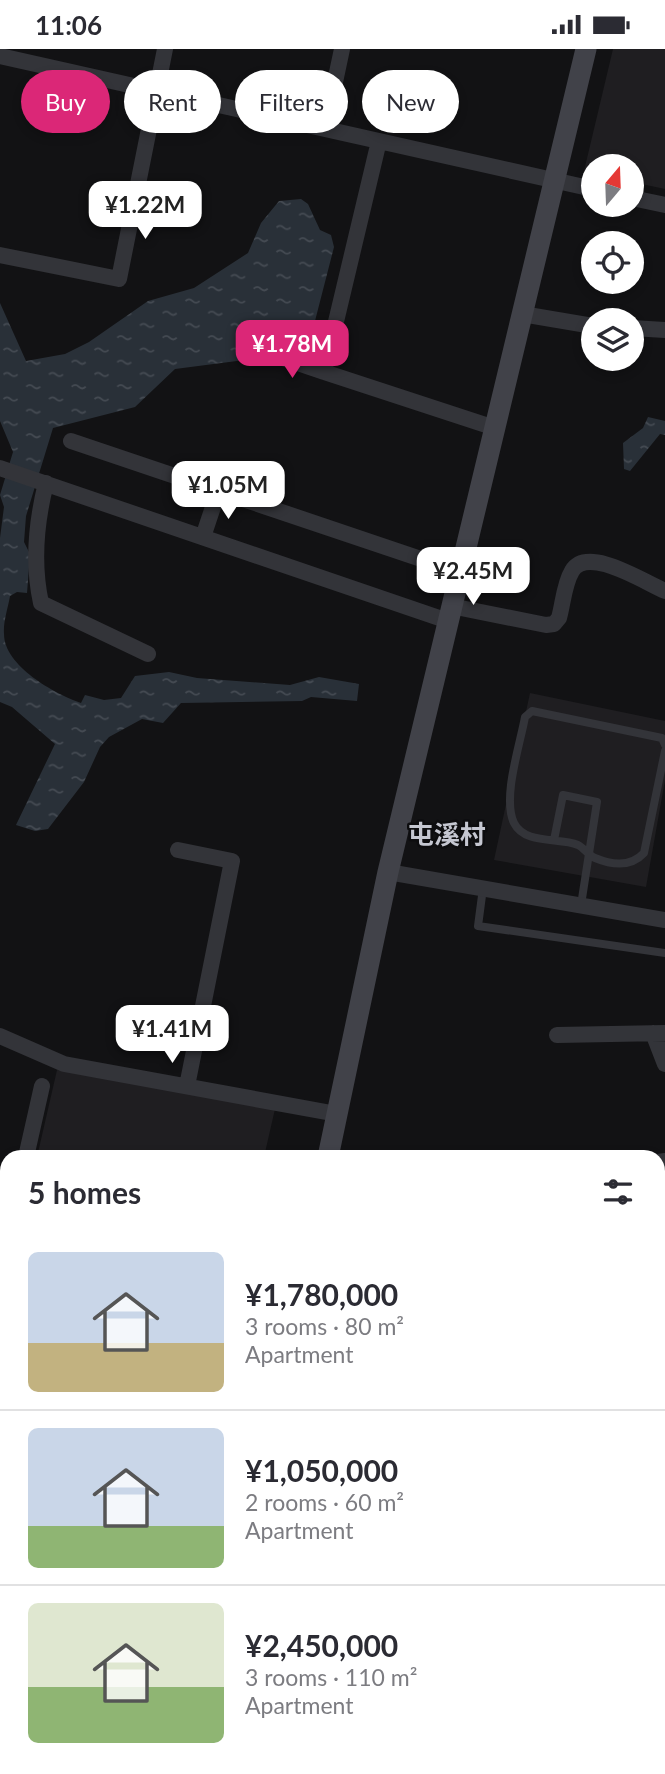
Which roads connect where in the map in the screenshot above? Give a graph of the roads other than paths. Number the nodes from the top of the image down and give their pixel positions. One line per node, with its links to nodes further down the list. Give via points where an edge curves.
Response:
1 (165, 49): 5 (street)
2 (342, 49): 6 (street)
3 (586, 49): 11 (main road)
4 (0, 56): 7 (street)
5 (161, 70)
6 (338, 70)
7 (124, 84)
8 (149, 133): 15 (street, via 119,279)
9 (343, 133): 10 (street)
10 (379, 141): 11 (street); 21 (street)
11 (554, 181): 12 (street); 16 (main road)
12 (581, 187)
13 (644, 201): 14 (street)
14 (665, 205)
15 (0, 254)
16 (522, 314): 17 (street); 22 (main road)
17 (581, 324)
18 (644, 329): 19 (street)
19 (665, 330)
20 (271, 354): 21 (street)
21 (324, 372): 22 (street)
22 (495, 428): 30 (main road)
23 (71, 441): 26 (street)
24 (1, 468): 25 (street)
25 (42, 482): 27 (street); 31 (street, via 35,555 41,603)
26 (218, 492): 27 (street); 28 (street)
27 (203, 537): 30 (street)
28 (418, 558)
29 (665, 591): 30 (street, via 588,559 571,572 554,624)
30 (450, 613): 37 (main road)
31 (148, 654)
32 (665, 745): 34 (lane, via 662,738 532,711 525,717 511,815 525,835)
33 (665, 751): 36 (lane, via 644,853 627,864)
34 (554, 840): 36 (lane, via 580,845); 36 (lane, via 564,795 597,802)
35 (178, 850): 47 (street, via 232,861)
36 (587, 854): 39 (lane)
37 (388, 872): 38 (street); 48 (main road)
38 (483, 888): 39 (street); 41 (lane, via 478,926)
39 (581, 905): 40 (street)
40 (665, 920)
41 (665, 953)
42 (659, 1033): 43 (street); 45 (street)
43 (558, 1035)
44 (0, 1036): 47 (street, via 64,1064)
45 (665, 1064)
46 (42, 1086): 49 (street)
47 (187, 1086): 48 (street)
48 (337, 1114): 50 (main road)
49 (28, 1150)
50 (329, 1150)

